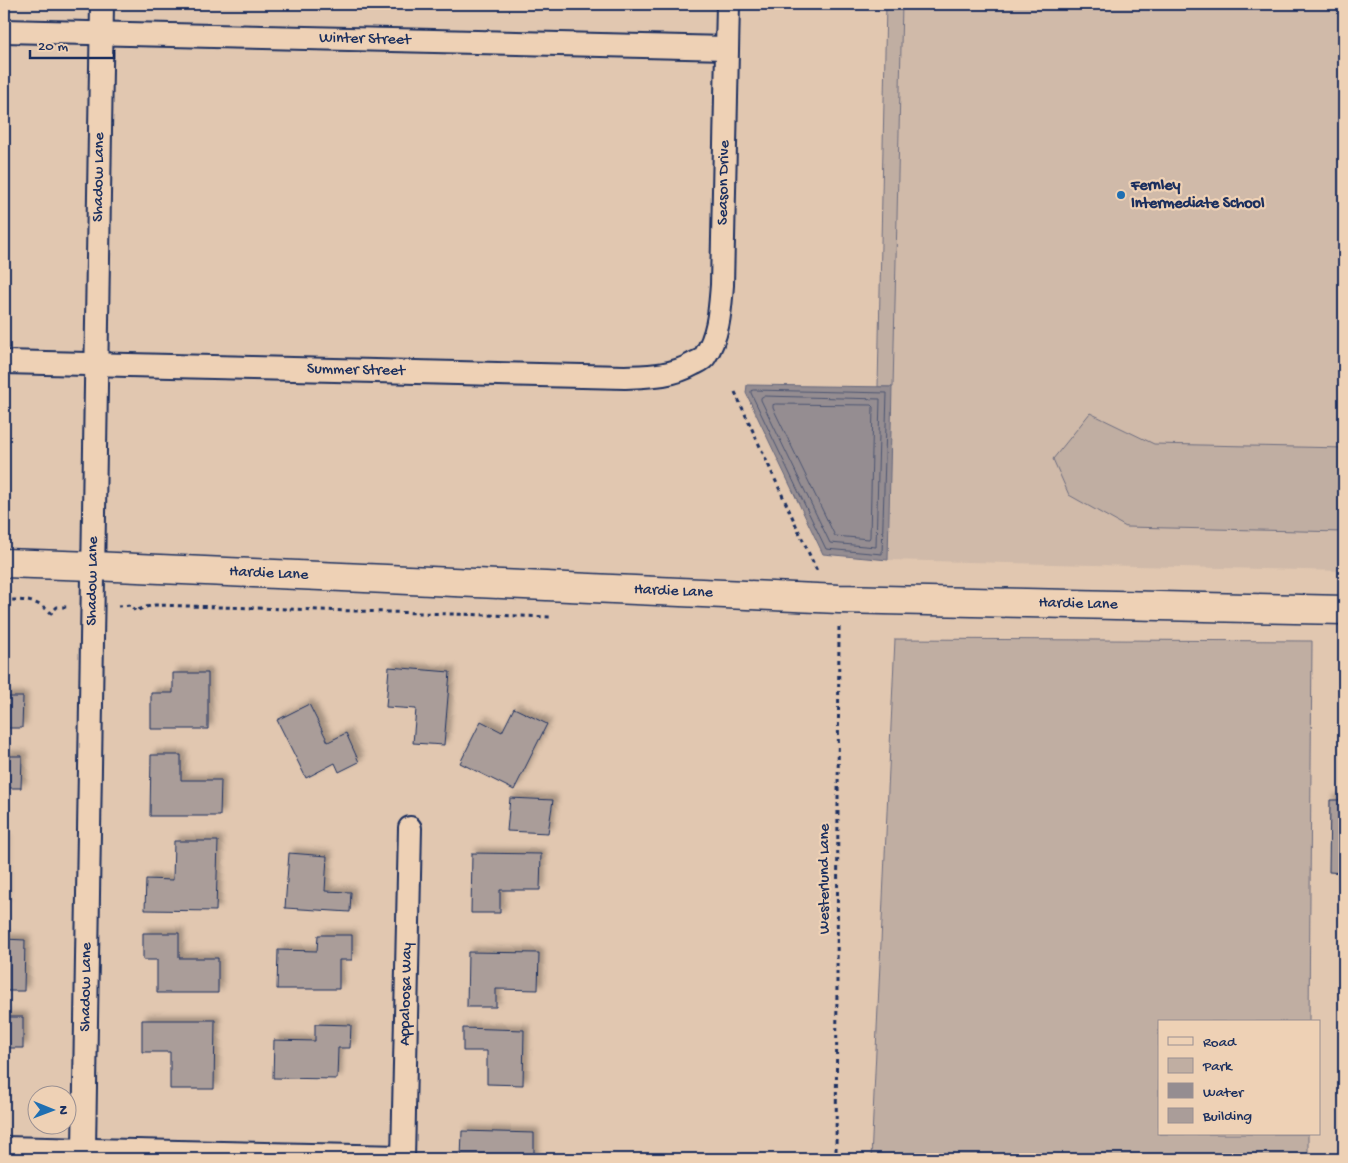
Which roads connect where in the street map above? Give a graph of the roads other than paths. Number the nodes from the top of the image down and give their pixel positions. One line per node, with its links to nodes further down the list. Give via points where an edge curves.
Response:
1 (102, 4): 4 (street, Shadow Lane)
2 (728, 4): 5 (street, Season Drive)
3 (4, 31): 4 (street, Winter Street)
4 (102, 33): 5 (street, Winter Street); 8 (street, Shadow Lane)
5 (727, 48): 6 (street, Season Drive, via 720,315 716,335)
6 (705, 358): 8 (street, Summer Street, via 682,370 661,375 625,377)
7 (4, 362): 8 (street, Summer Street)
8 (96, 364): 10 (street, Shadow Lane)
9 (4, 563): 10 (street, Hardie Lane)
10 (93, 566): 11 (street, Hardie Lane, via 839,599); 14 (street, Shadow Lane)
11 (1344, 610)
12 (410, 828): 15 (street, Appaloosa Way)
13 (4, 1148): 14 (street)
14 (83, 1154): 15 (street)
15 (402, 1158)

